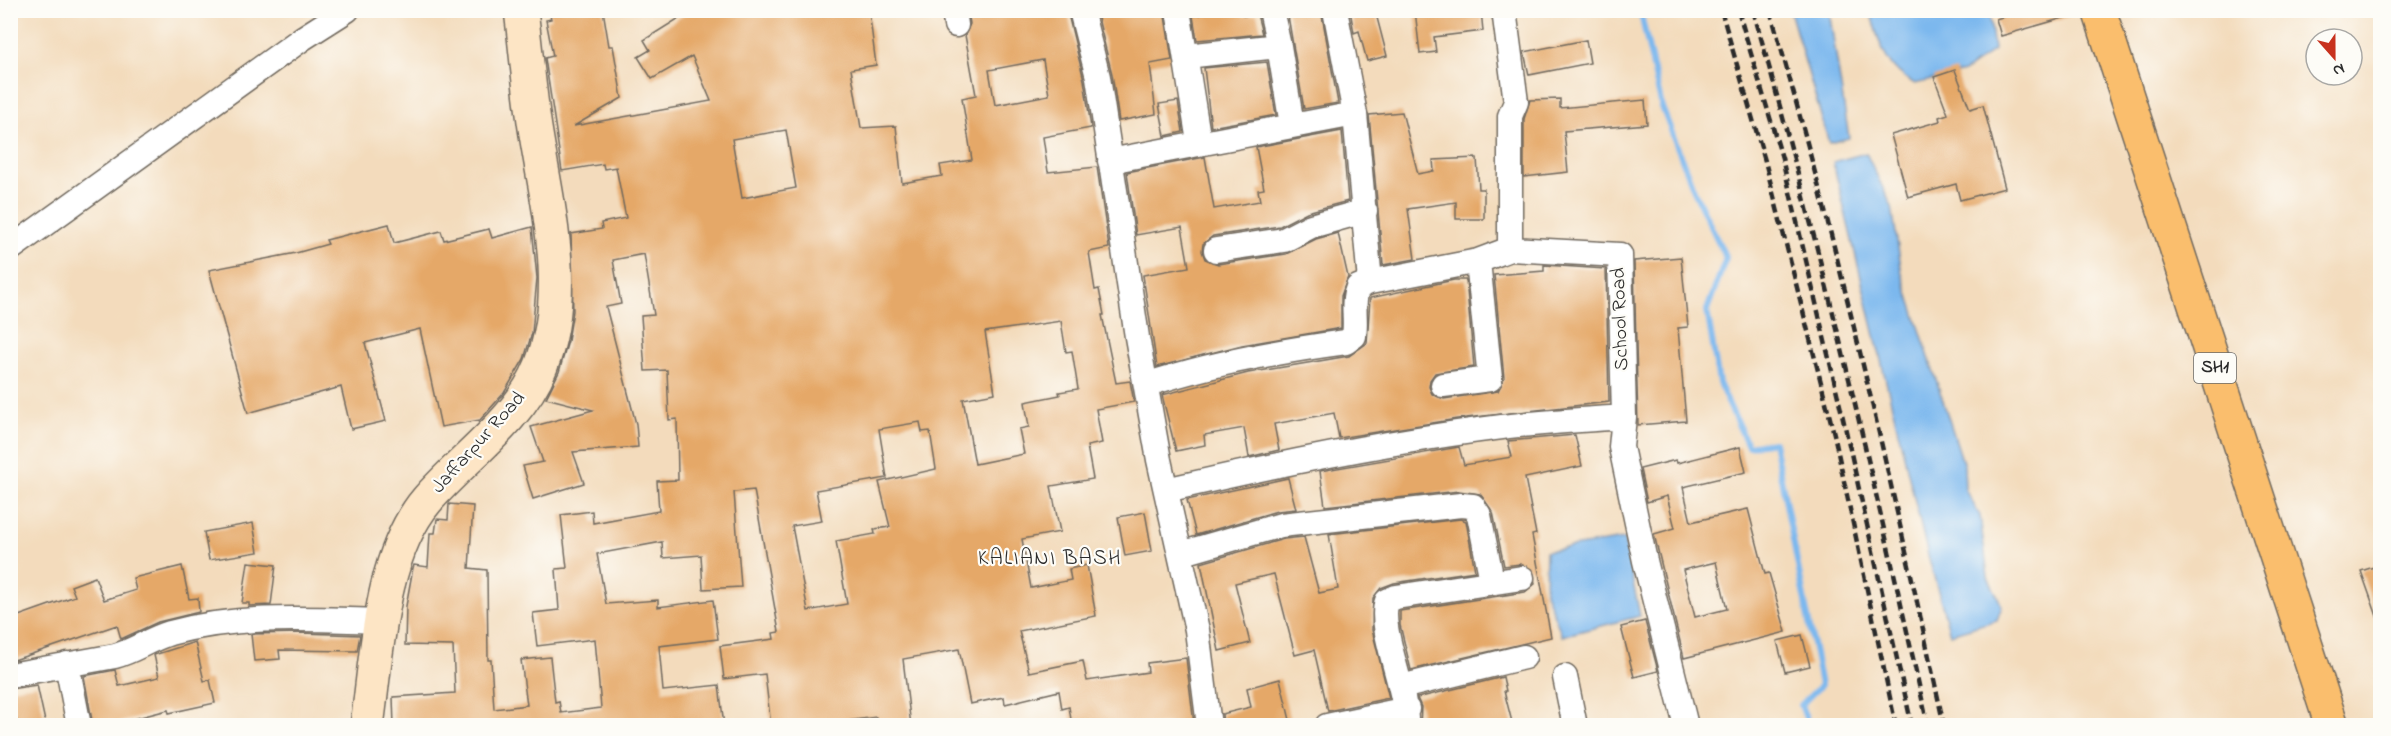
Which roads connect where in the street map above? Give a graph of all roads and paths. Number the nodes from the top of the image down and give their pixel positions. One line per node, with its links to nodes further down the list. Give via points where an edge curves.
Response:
1 (347, 10): 16 (street)
2 (521, 10): 28 (street, Jaffarpur Road, via 552,238 556,312 542,365 533,383 508,417 426,501 399,543)
3 (1081, 10): 14 (street, via 1098,77)
4 (1179, 10): 10 (street)
5 (1271, 10): 9 (street)
6 (1335, 10): 11 (street)
7 (1504, 10): 18 (street, via 1516,102 1510,116)
8 (2099, 10): 40 (main road, SH1)
9 (1279, 46): 10 (street); 12 (street)
10 (1186, 56): 13 (street)
11 (1355, 114): 12 (street); 15 (street)
12 (1292, 125): 13 (street)
13 (1200, 142): 14 (street)
14 (1110, 161): 21 (street)
15 (1365, 211): 17 (street, via 1311,226 1284,240); 20 (street)
16 (13, 245)
17 (1216, 249)
18 (1510, 249): 19 (street); 23 (street, School Road, via 1620,255)
19 (1478, 261): 20 (street); 22 (street, via 1490,379)
20 (1370, 282): 21 (street, via 1358,287 1353,298 1356,324 1354,336 1346,342 1244,360)
21 (1146, 384): 24 (street)
22 (1443, 384)
23 (1624, 417): 24 (street, via 1503,427 1362,448 1263,466); 39 (street, School Road, via 1622,447 1645,561)
24 (1166, 490): 25 (street)
25 (1180, 554): 27 (street, via 1281,525 1473,506 1479,514); 36 (street, via 1197,630)
26 (1522, 578): 27 (street)
27 (1492, 581): 33 (street, via 1387,601 1388,630)
28 (382, 621): 30 (street, via 239,620 171,633 131,652); 35 (street, Jaffarpur Road)
29 (1524, 657): 33 (street)
30 (67, 664): 31 (street); 34 (street)
31 (10, 675)
32 (1565, 677): 38 (street)
33 (1404, 707): 37 (street)
34 (79, 726)
35 (367, 726)
36 (1209, 726)
37 (1327, 726)
38 (1575, 726)
39 (1686, 726)
40 (2332, 726)

